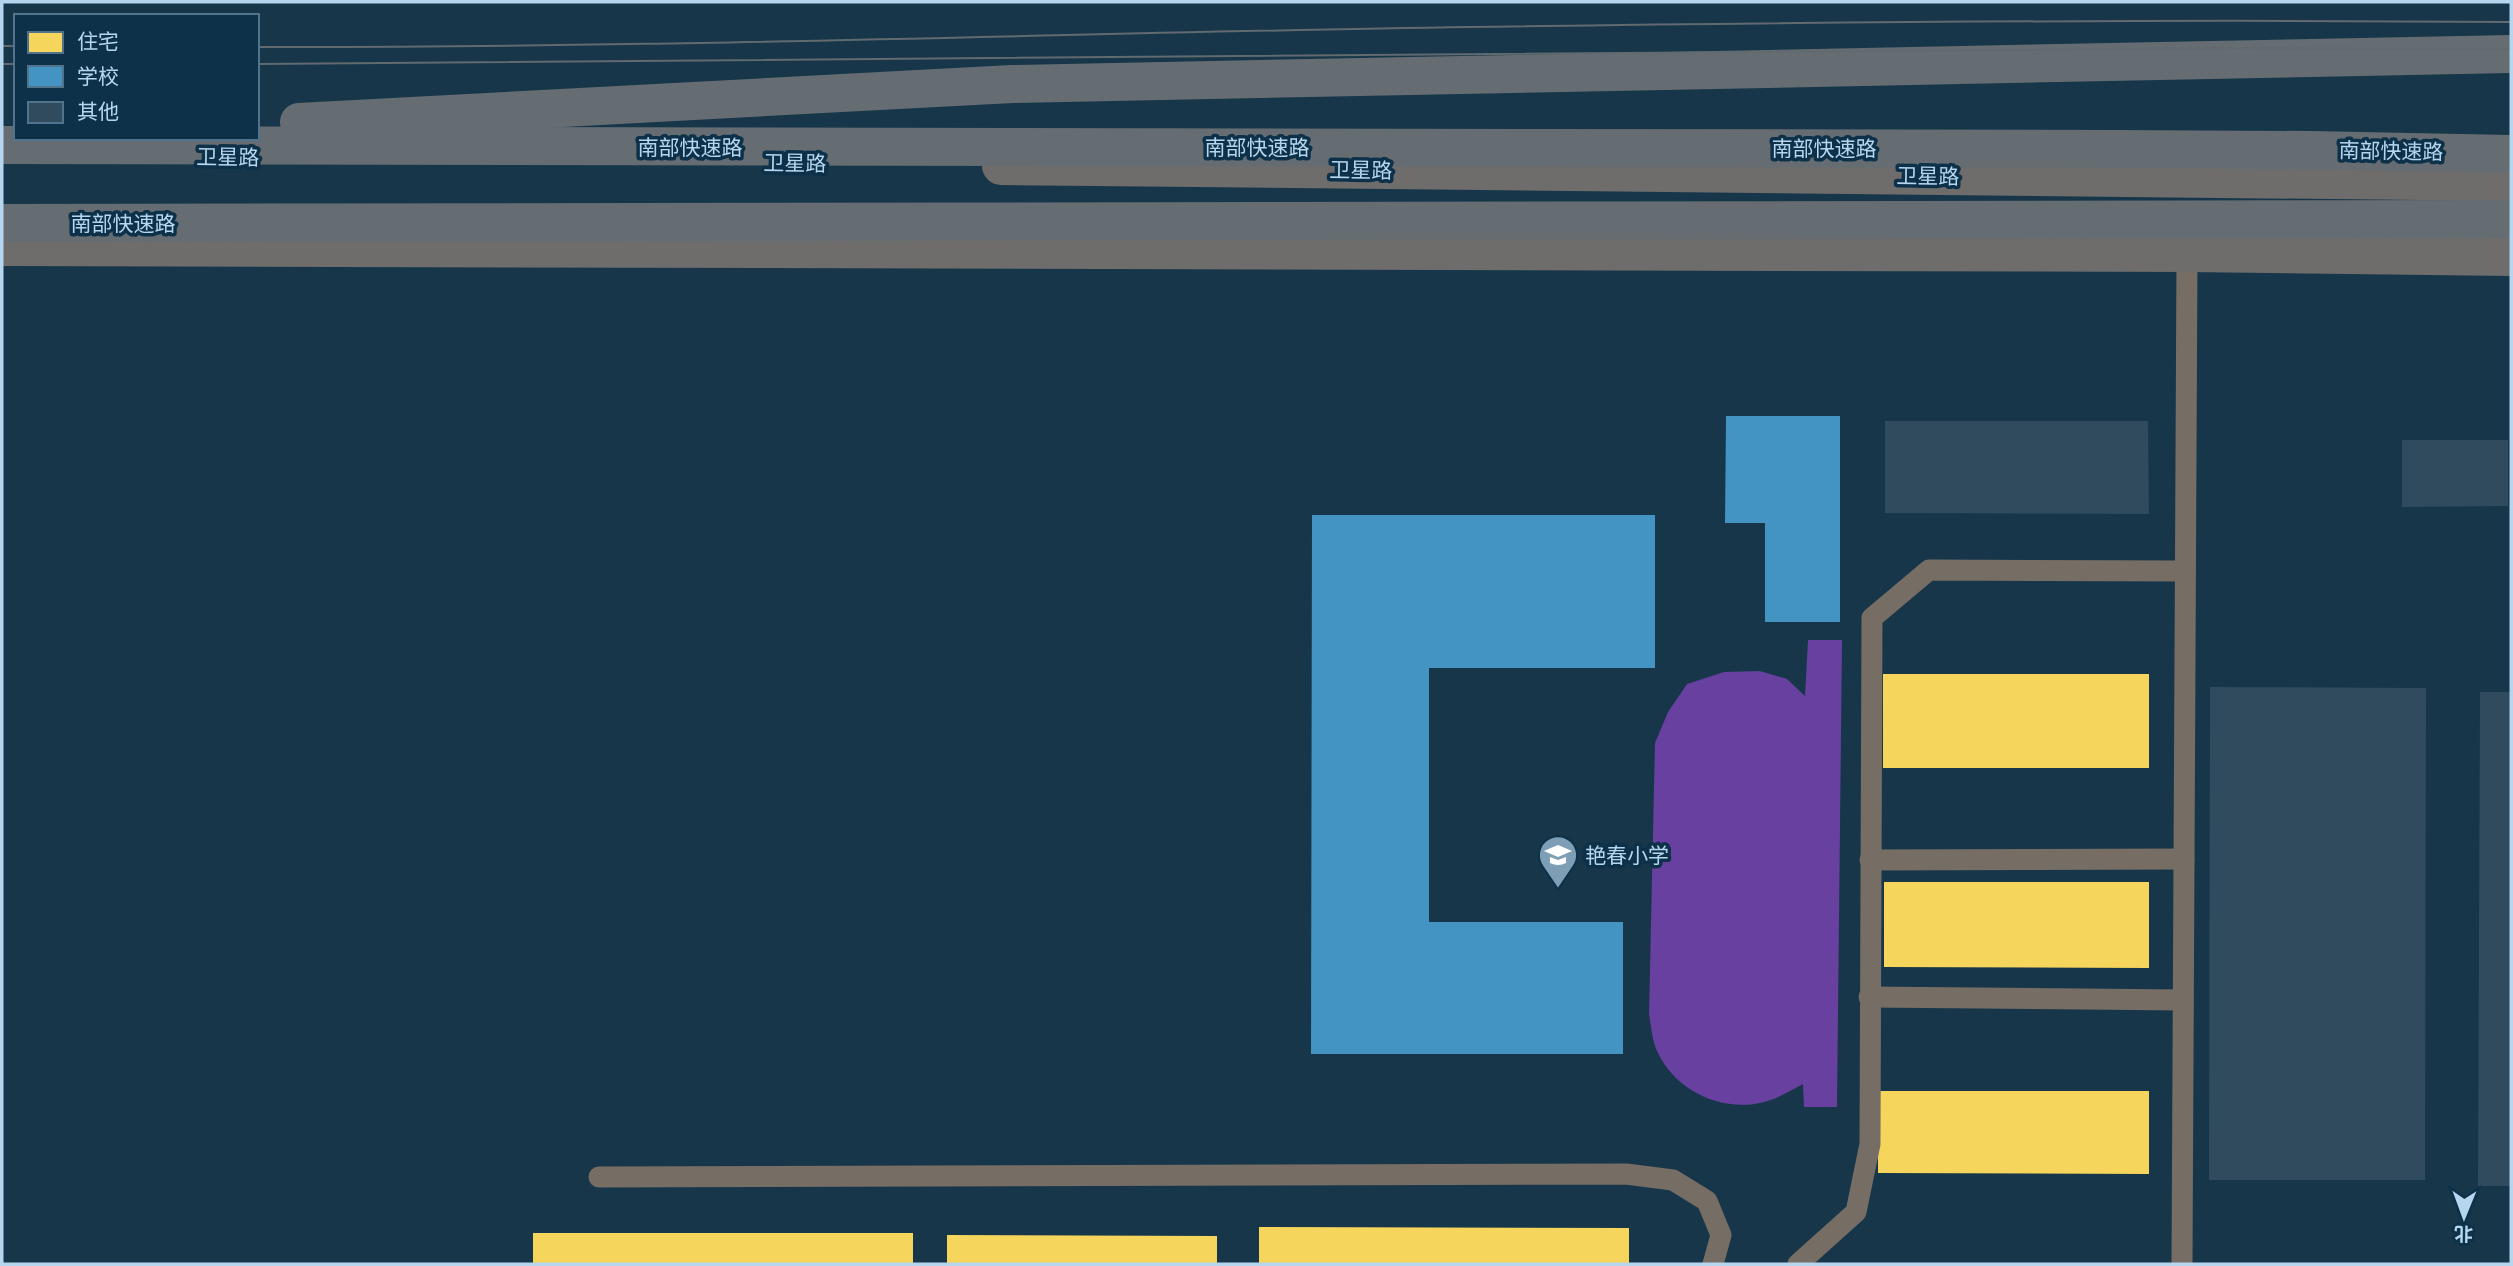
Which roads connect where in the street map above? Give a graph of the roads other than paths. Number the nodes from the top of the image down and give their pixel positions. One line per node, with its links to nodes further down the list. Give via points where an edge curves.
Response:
1 (2511, 54): 2 (highway, via 1012,84)
2 (259, 124)
3 (2, 145): 4 (highway, 南部快速路, via 2115,149)
4 (2511, 154)
5 (2, 155): 6 (main road, 卫星路)
6 (2511, 182)
7 (2511, 219): 8 (highway, 南部快速路)
8 (2, 223)
9 (2, 247): 10 (main road)
10 (2187, 253): 11 (main road); 12 (lane)
11 (2511, 257)
12 (2185, 571): 13 (lane); 14 (lane, via 1929,570 1872,618)
13 (2184, 859): 14 (lane); 16 (lane)
14 (1870, 860): 15 (lane)
15 (1869, 997): 16 (lane); 19 (lane, via 1870,1144 1856,1212)
16 (2183, 999): 20 (lane)
17 (599, 1177): 18 (lane, via 1626,1174 1673,1180 1707,1200 1721,1235)
18 (1713, 1264)
19 (1798, 1264)
20 (2182, 1264)

